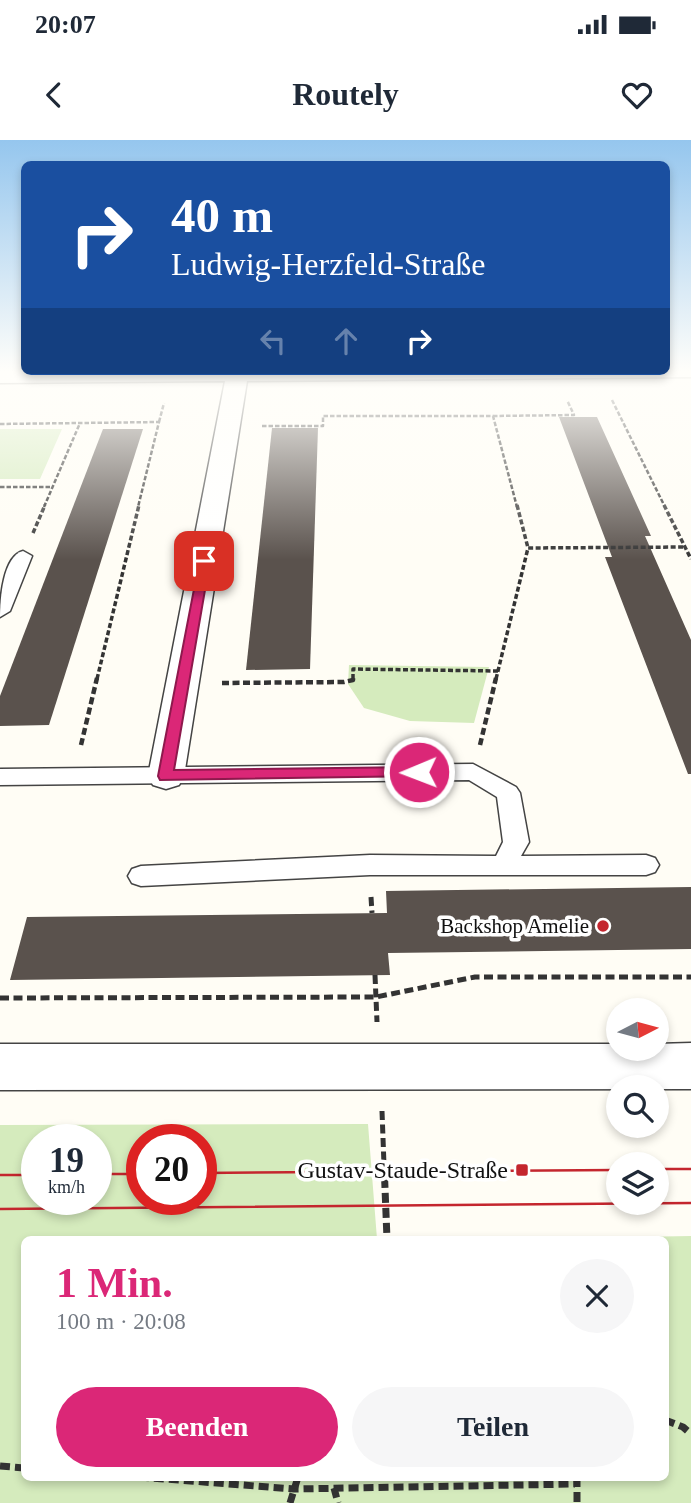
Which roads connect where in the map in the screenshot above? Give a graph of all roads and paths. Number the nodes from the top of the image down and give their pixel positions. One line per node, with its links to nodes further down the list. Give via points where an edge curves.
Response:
1 (76, 433): 6 (path)
2 (156, 433): 18 (path)
3 (227, 433): 16 (street)
4 (497, 433): 9 (path)
5 (627, 433): 8 (path)
6 (53, 487): 7 (path); 10 (path)
7 (0, 488)
8 (685, 547): 9 (path); 11 (path)
9 (528, 548): 13 (path)
10 (23, 556): 12 (lane)
11 (691, 559)
12 (0, 611)
13 (498, 671): 14 (path, via 353,669 353,680 344,682); 15 (path)
14 (221, 683)
15 (473, 772): 16 (lane); 20 (lane, via 508,793 516,842)
16 (166, 776): 18 (lane)
17 (0, 777): 18 (lane)
18 (73, 777)
19 (646, 864): 20 (lane)
20 (503, 866): 21 (lane, via 370,865)
21 (141, 876)
22 (374, 975): 24 (path)
23 (691, 978): 24 (path, via 475,977)
24 (376, 997): 25 (path)
25 (0, 998)
26 (691, 1066): 27 (street)
27 (0, 1067)
28 (382, 1161): 29 (path)
29 (387, 1236)
30 (669, 1421): 31 (path)
31 (687, 1426): 32 (path)
32 (691, 1434)
33 (0, 1466): 34 (path)
34 (21, 1468)
35 (191, 1481): 40 (path)
36 (297, 1481): 40 (path)
37 (546, 1481): 39 (path)
38 (576, 1481): 43 (path)
39 (334, 1488): 40 (path); 42 (path)
40 (294, 1489): 41 (path)
41 (290, 1503)
42 (338, 1503)
43 (577, 1503)

